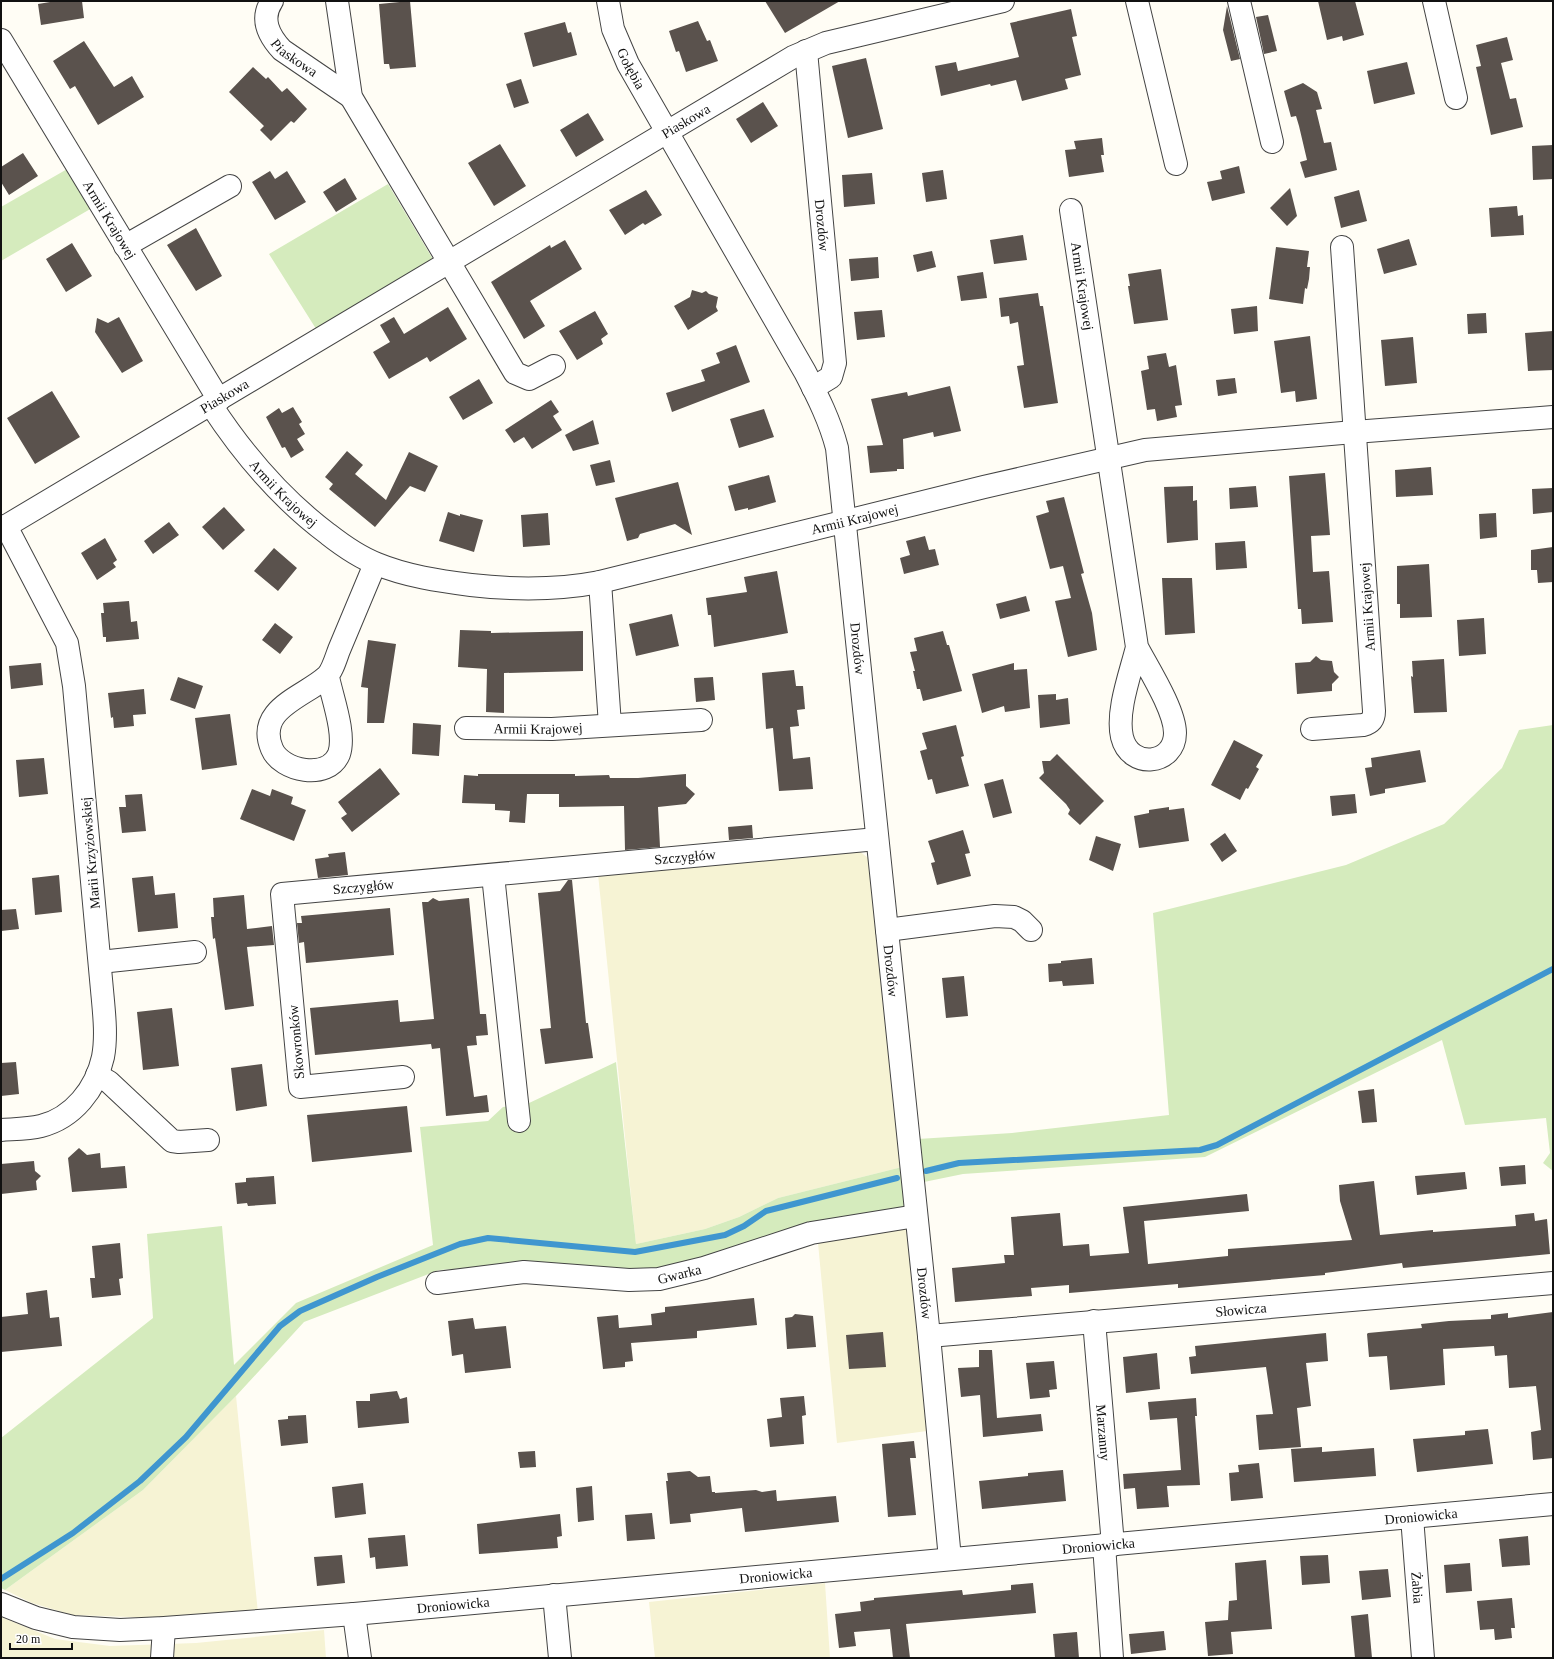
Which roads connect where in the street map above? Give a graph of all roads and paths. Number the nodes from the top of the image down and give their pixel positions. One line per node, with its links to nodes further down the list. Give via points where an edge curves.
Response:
1 (272, 1): 11 (street, Piaskowa, via 266,14 266,22 276,44)
2 (337, 1): 11 (street, Piaskowa)
3 (608, 1): 13 (street, Gołębia, via 613,29 620,47)
4 (1003, 1): 8 (street, Piaskowa)
5 (1137, 1): 15 (street)
6 (1238, 1): 14 (street)
7 (1434, 1): 12 (street)
8 (937, 9): 10 (street, Piaskowa)
9 (1, 40): 18 (street, Armii Krajowej)
10 (806, 51): 13 (street, Piaskowa, via 781,63); 22 (street, Drozdów, via 834,363 831,377)
11 (351, 97): 20 (street, Piaskowa)
12 (1456, 98)
13 (666, 132): 20 (street, Piaskowa); 22 (street, Drozdów)
14 (1272, 142)
15 (1176, 164)
16 (230, 186): 18 (street)
17 (1071, 210): 26 (street, Armii Krajowej)
18 (125, 246): 23 (street, Armii Krajowej)
19 (1342, 247): 25 (street, Armii Krajowej)
20 (448, 262): 21 (street, Piaskowa, via 515,373 530,379); 23 (street, Piaskowa)
21 (554, 366)
22 (813, 388): 27 (street, Drozdów, via 832,428 837,448)
23 (215, 402): 28 (street, Piaskowa); 29 (street, Armii Krajowej, via 244,454 260,472 297,509 337,541)
24 (1553, 417): 25 (street, Armii Krajowej)
25 (1354, 432): 26 (street, Armii Krajowej, via 1157,449); 36 (street, Armii Krajowej, via 1374,718 1363,726)
26 (1109, 457): 27 (street, Armii Krajowej); 31 (street, Armii Krajowej)
27 (844, 521): 30 (street, Armii Krajowej); 37 (street, Drozdów)
28 (4, 528): 43 (street, Marii Krzyżowskiej, via 67,643 74,686)
29 (375, 564): 30 (street, Armii Krajowej, via 430,578 485,587 540,589); 32 (street)
30 (600, 582): 34 (street)
31 (1137, 647)
32 (328, 676)
33 (701, 720): 34 (street, Armii Krajowej)
34 (610, 725): 35 (street, Armii Krajowej, via 552,729)
35 (466, 728)
36 (1312, 729)
37 (877, 839): 38 (street, Szczygłów); 40 (street, Drozdów)
38 (494, 876): 39 (street, Szczygłów); 46 (street)
39 (282, 894): 45 (street, Skowronków, via 300,1087)
40 (887, 930): 41 (street, via 995,916 1014,917); 49 (street, Drozdów)
41 (1031, 930)
42 (195, 952): 43 (street)
43 (100, 962): 44 (street, Marii Krzyżowskiej, via 104,1039 103,1057)
44 (97, 1075): 47 (street, Marii Krzyżowskiej, via 89,1091 76,1107 60,1118 41,1126); 48 (street, via 109,1082 172,1141)
45 (403, 1077)
46 (519, 1121)
47 (1, 1130)
48 (208, 1140)
49 (916, 1216): 50 (street, Gwarka, via 811,1233 704,1268 659,1279 629,1280 524,1272); 53 (street, Drozdów)
50 (437, 1282)
51 (1553, 1283): 52 (street, Słowicza)
52 (1094, 1321): 53 (street, Słowicza); 56 (street, Marzanny)
53 (929, 1336): 57 (street, Drozdów)
54 (1553, 1504): 55 (street, Droniowicka)
55 (1412, 1517): 56 (street, Droniowicka); 66 (street, Żabia)
56 (1108, 1545): 57 (street, Droniowicka); 65 (street, Marzanny)
57 (950, 1559): 58 (street, Droniowicka)
58 (554, 1595): 60 (street, Droniowicka); 64 (street)
59 (1, 1604): 61 (street, Droniowicka, via 36,1618 73,1627 120,1630)
60 (354, 1614): 61 (street, Droniowicka); 63 (street)
61 (164, 1628): 62 (street)
62 (162, 1658)
63 (360, 1658)
64 (560, 1658)
65 (1112, 1658)
66 (1423, 1658)

